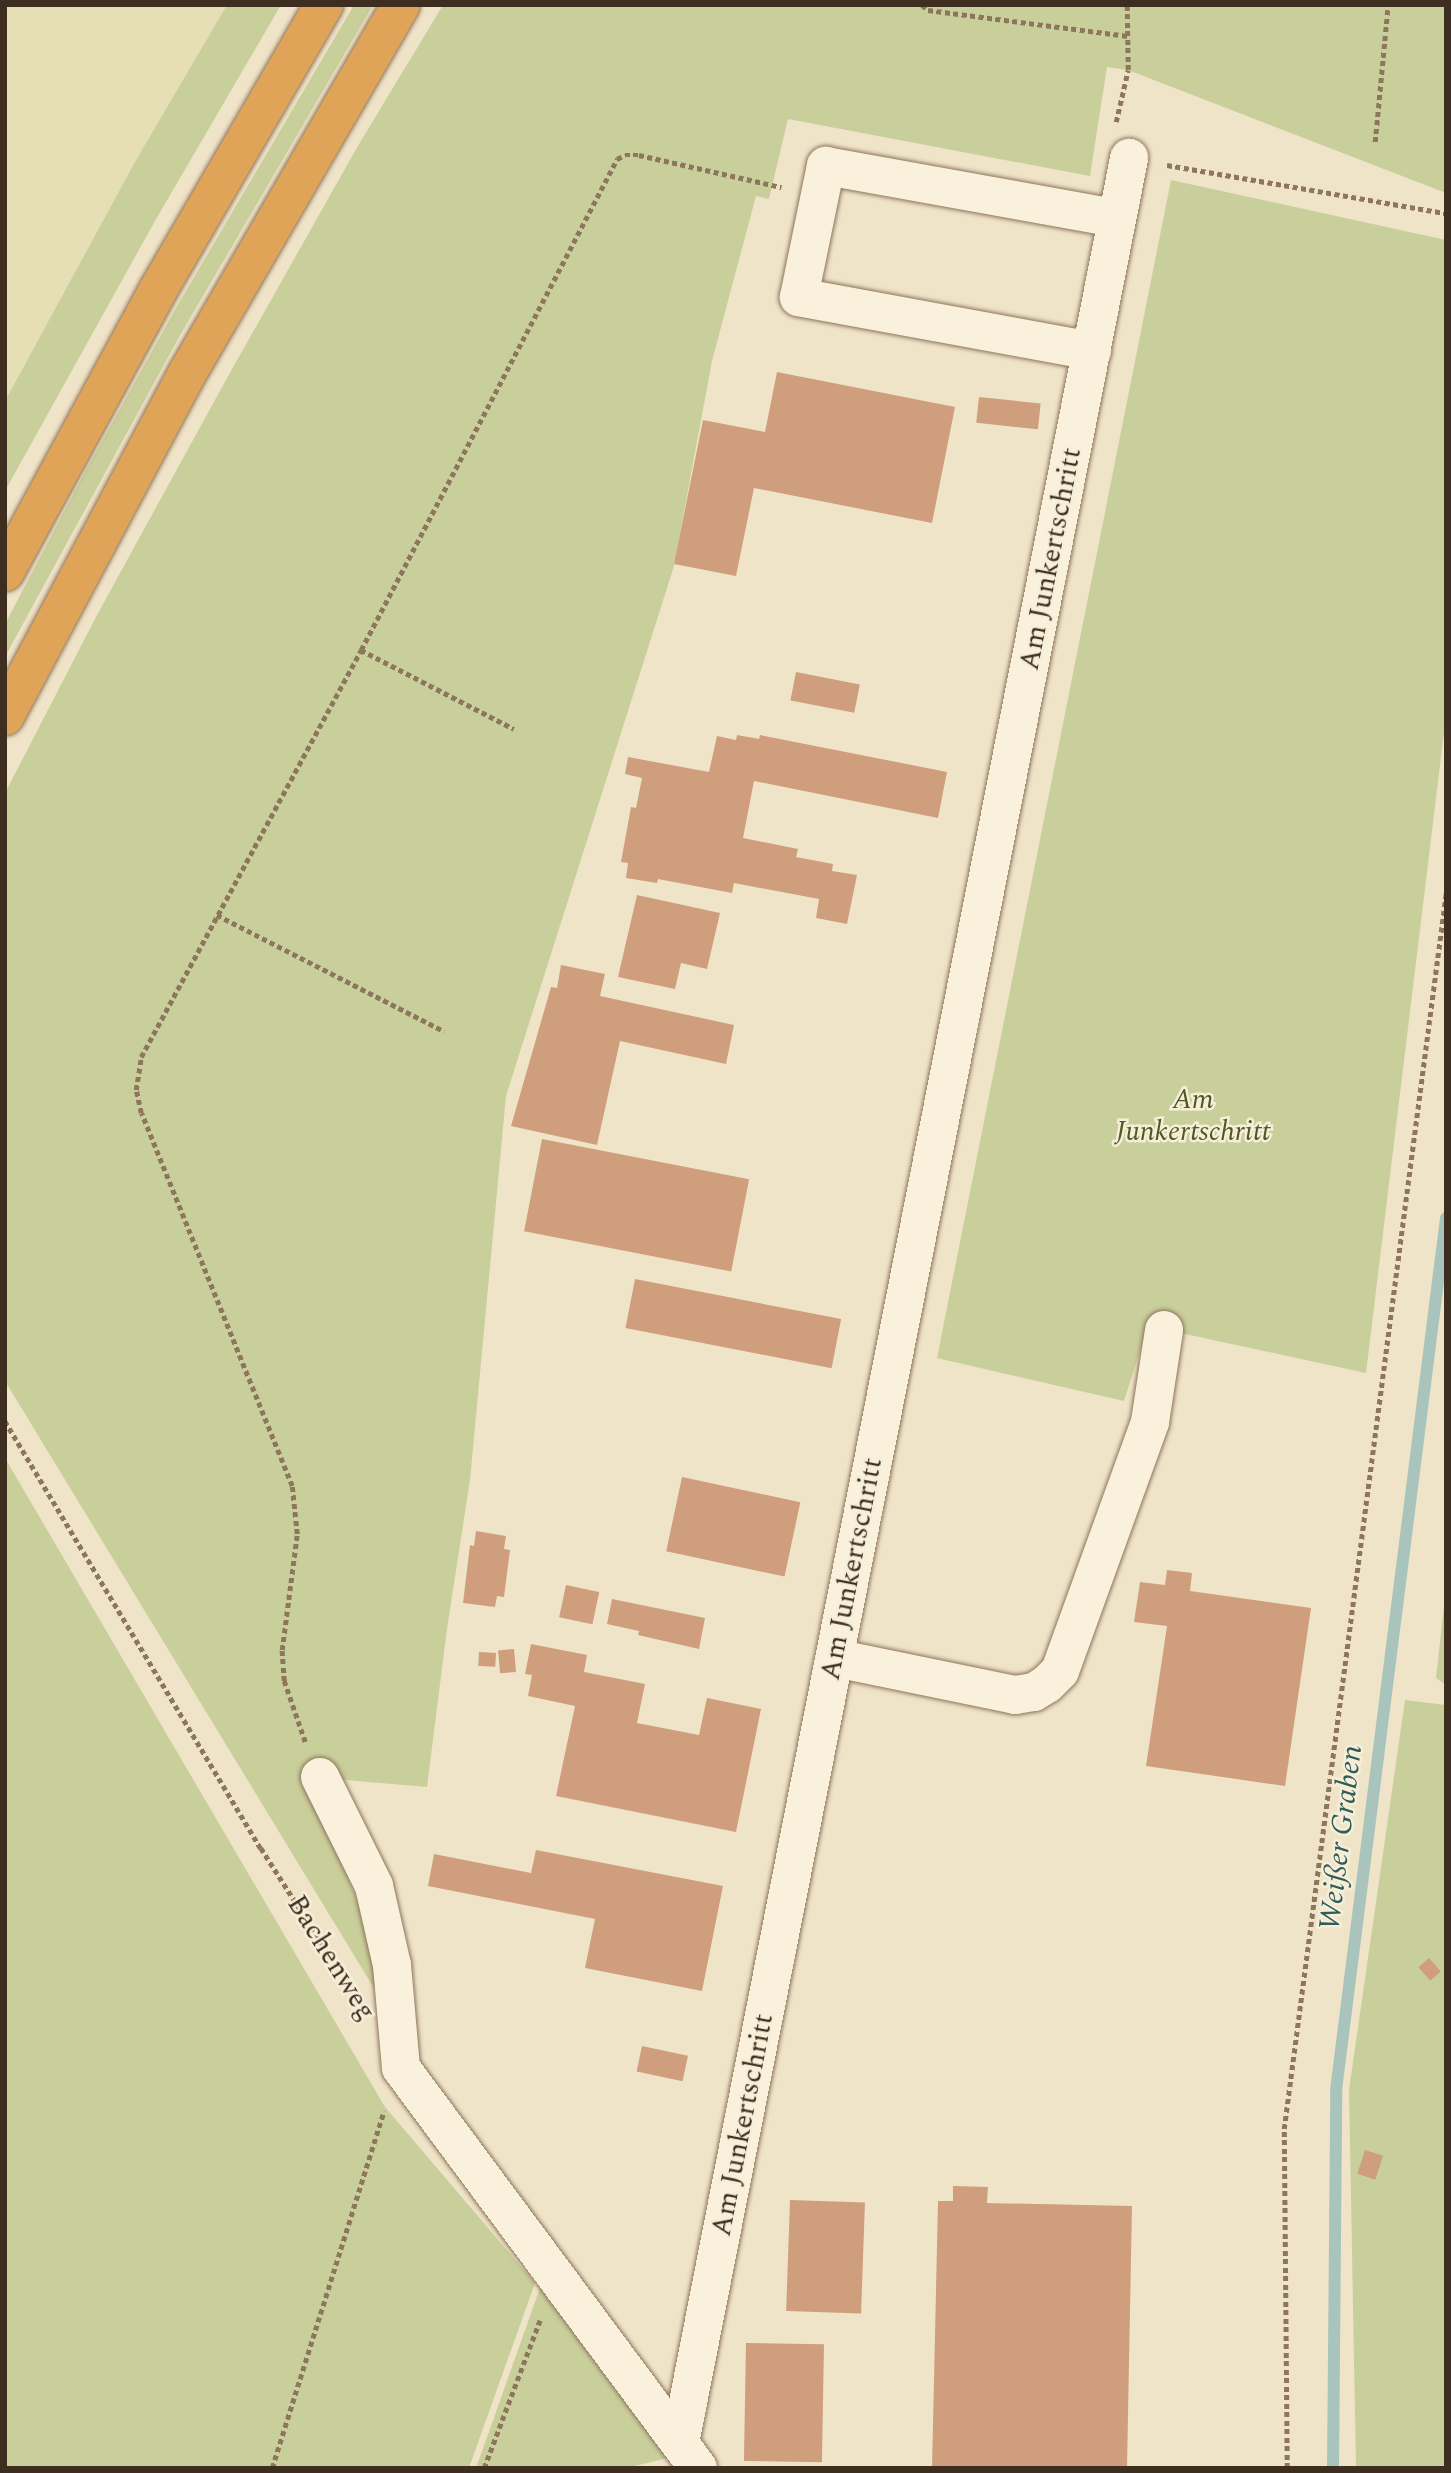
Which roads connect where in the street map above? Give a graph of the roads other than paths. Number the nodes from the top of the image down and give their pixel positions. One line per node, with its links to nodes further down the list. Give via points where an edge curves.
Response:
1 (324, 5): 6 (highway, via 158,290)
2 (401, 5): 7 (highway, via 188,372)
3 (1129, 158): 4 (street, Am Junkertschritt)
4 (1116, 218): 5 (street, Am Junkertschritt); 5 (street, via 826,166 799,297)
5 (1092, 351): 9 (street, Am Junkertschritt)
6 (5, 572)
7 (5, 716)
8 (1164, 1330): 9 (street, via 1150,1422 1060,1671 1047,1684 1015,1695)
9 (835, 1658): 11 (street, Am Junkertschritt)
10 (320, 1777): 11 (street, via 374,1886 392,1965 401,2068)
11 (689, 2456)

